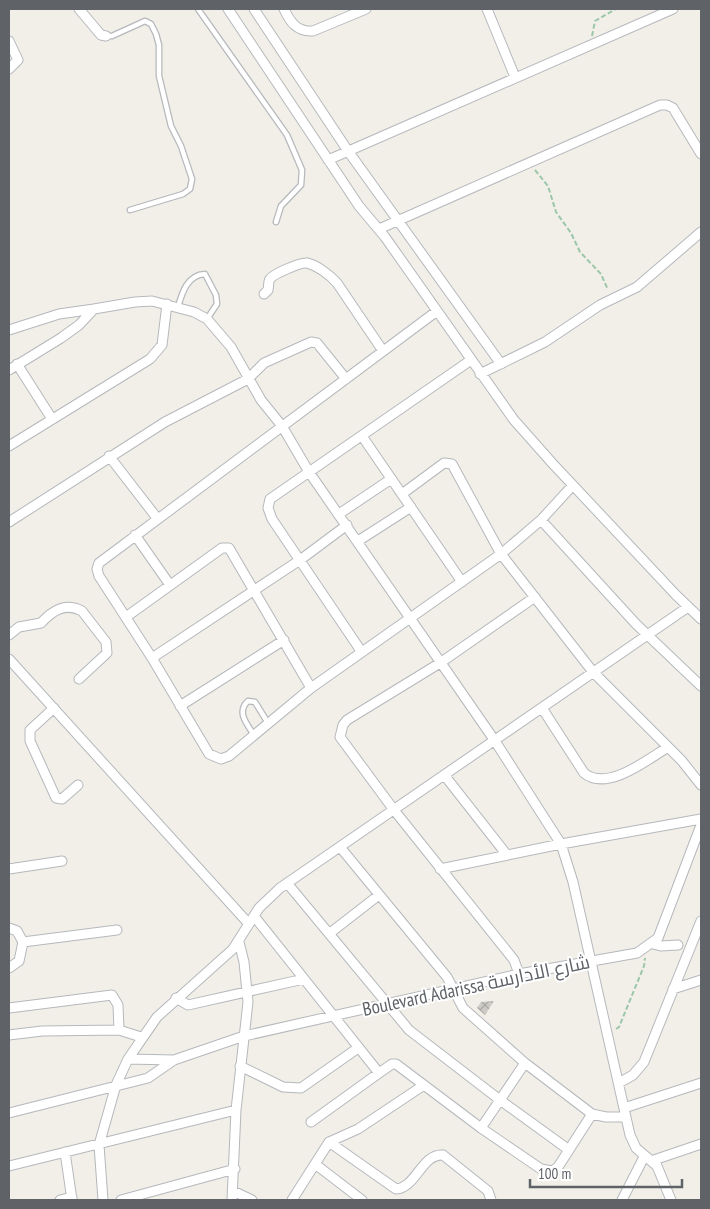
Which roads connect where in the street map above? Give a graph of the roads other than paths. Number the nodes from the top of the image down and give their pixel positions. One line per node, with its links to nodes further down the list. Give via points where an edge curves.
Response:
1 (79, 9): 9 (street, via 101,35)
2 (198, 9): 18 (lane, via 286,135 302,170 301,185 281,206)
3 (228, 9): 15 (street)
4 (254, 9): 13 (street)
5 (284, 9): 6 (street, via 294,26 307,32)
6 (366, 9)
7 (487, 9): 12 (street)
8 (673, 9): 12 (street)
9 (106, 36): 16 (lane, via 145,21 151,24 159,45 159,76 170,126 192,179 190,188 183,194)
10 (9, 41): 11 (street, via 18,60)
11 (9, 69)
12 (516, 76): 13 (street)
13 (348, 151): 15 (street); 17 (street)
14 (701, 154): 17 (street, via 674,108 664,104)
15 (328, 160): 19 (street, via 366,216)
16 (130, 210)
17 (397, 221): 19 (street); 31 (street)
18 (276, 222)
19 (379, 229): 25 (street)
20 (701, 232): 31 (street, via 644,282 610,300 558,335)
21 (264, 294): 28 (street, via 273,276 306,262 332,277)
22 (167, 304): 23 (street); 24 (street, via 135,302); 36 (street, via 162,345 158,352)
23 (178, 307): 26 (street); 26 (lane, via 187,284 204,274 216,295 217,304)
24 (94, 309): 27 (street, via 59,314); 30 (street, via 62,338)
25 (438, 311): 28 (street); 29 (street)
26 (207, 319): 34 (street, via 231,347)
27 (9, 330)
28 (383, 351): 35 (street)
29 (471, 360): 33 (street); 38 (street)
30 (18, 364): 32 (street); 36 (street)
31 (501, 364): 33 (street)
32 (9, 370)
33 (480, 374): 43 (street, via 533,442)
34 (248, 379): 35 (street, via 264,363 311,342 318,343); 37 (street); 40 (street, via 165,422)
35 (346, 379): 37 (street)
36 (52, 419): 39 (street)
37 (282, 426): 41 (street); 47 (street)
38 (362, 436): 41 (street); 42 (street)
39 (9, 446)
40 (109, 456): 47 (street); 49 (street)
41 (310, 472): 46 (street); 54 (street, via 273,495 268,503 272,519)
42 (391, 479): 44 (street); 46 (street)
43 (573, 485): 48 (street); 59 (street)
44 (402, 494): 45 (street); 53 (street, via 444,463 452,464)
45 (411, 507): 52 (street); 55 (street)
46 (339, 514): 50 (street)
47 (158, 518): 51 (street)
48 (541, 520): 53 (street); 63 (street, via 636,624)
49 (9, 522)
50 (347, 525): 52 (street); 54 (street)
51 (135, 535): 56 (street); 60 (street, via 97,566 99,576)
52 (358, 542): 61 (street)
53 (501, 554): 55 (street); 58 (street)
54 (300, 560): 57 (street); 66 (street)
55 (462, 582): 61 (street)
56 (170, 585): 57 (street, via 227,547 233,551); 60 (street)
57 (256, 590): 65 (street); 67 (street)
58 (535, 597): 69 (street); 70 (street)
59 (688, 607): 62 (street); 63 (street)
60 (126, 617): 67 (street)
61 (410, 618): 66 (street); 69 (street)
62 (701, 619)
63 (649, 634): 70 (street); 72 (street)
64 (9, 635): 71 (street, via 20,627 41,623 51,611 77,608 82,611 106,642 107,653)
65 (284, 640): 73 (street); 74 (street)
66 (361, 651): 73 (street)
67 (152, 658): 74 (street)
68 (9, 659): 75 (street)
69 (440, 663): 79 (street); 84 (street, via 347,720 340,732 341,741)
70 (593, 672): 76 (street); 80 (street)
71 (80, 679)
72 (701, 686)
73 (311, 688): 77 (street)
74 (180, 706): 78 (street, via 209,754 216,759 229,756)
75 (54, 708): 82 (street, via 30,730 30,741 56,798 62,799); 97 (street)
76 (542, 708): 79 (street); 80 (street, via 591,779 612,777 638,766)
77 (268, 723): 78 (street); 78 (lane, via 255,702 248,701 242,713)
78 (254, 735)
79 (495, 741): 81 (street); 87 (street)
80 (668, 747): 83 (street)
81 (445, 776): 84 (street); 89 (street)
82 (78, 785)
83 (701, 785)
84 (394, 810): 88 (street); 92 (street)
85 (701, 819): 87 (street)
86 (701, 825): 104 (street, via 658,938)
87 (561, 844): 89 (street); 105 (street)
88 (340, 847): 93 (street); 94 (street)
89 (507, 855): 92 (street)
90 (62, 861): 91 (street)
91 (9, 869)
92 (440, 869): 107 (street, via 514,960)
93 (287, 883): 95 (street, via 272,894); 100 (street)
94 (380, 896): 100 (street); 110 (street, via 447,977)
95 (254, 916): 97 (street); 108 (street)
96 (701, 921): 111 (street)
97 (249, 924): 102 (street)
98 (9, 928): 101 (street, via 17,931)
99 (117, 930): 101 (street)
100 (330, 933): 114 (street)
101 (23, 942): 106 (street, via 19,961)
102 (239, 942): 112 (street); 113 (street)
103 (678, 945): 104 (street)
104 (650, 946): 105 (street, Boulevard Adarissa شارع الأدارسة, via 637,953)
105 (591, 961): 107 (street, Boulevard Adarissa شارع الأدارسة); 127 (street)
106 (9, 968)
107 (519, 974): 110 (street, Boulevard Adarissa شارع الأدارسة)
108 (304, 978): 112 (street); 116 (street)
109 (701, 980): 111 (street)
110 (452, 989): 114 (street, Boulevard Adarissa شارع الأدارسة); 124 (street, via 463,1008)
111 (673, 989): 127 (street, via 644,1062)
112 (247, 992): 113 (street, via 188,1005); 119 (street)
113 (176, 998): 120 (street)
114 (386, 1003): 116 (street, Boulevard Adarissa شارع الأدارسة); 131 (street, via 409,1030)
115 (9, 1008): 117 (street, via 112,995 118,1005)
116 (334, 1016): 119 (street, Boulevard Adarissa شارع الأدارسة); 121 (street)
117 (119, 1030): 118 (street); 120 (street)
118 (9, 1035)
119 (244, 1036): 123 (street, Boulevard Adarissa شارع الأدارسة); 125 (street)
120 (141, 1037): 122 (street)
121 (358, 1048): 125 (street, via 301,1088 282,1087); 126 (street)
122 (128, 1060): 123 (street, Boulevard Adarissa شارع الأدارسة); 129 (street)
123 (174, 1060): 129 (street, Boulevard Adarissa شارع الأدارسة, via 148,1078)
124 (524, 1062): 131 (street); 135 (street)
125 (240, 1066): 132 (street)
126 (379, 1073): 130 (street, via 396,1064); 136 (street)
127 (619, 1083): 133 (street)
128 (701, 1083): 133 (street)
129 (116, 1085): 134 (street, Boulevard Adarissa شارع الأدارسة); 140 (street)
130 (424, 1085): 137 (street); 138 (street, via 358,1129)
131 (500, 1100): 137 (street); 141 (street)
132 (236, 1110): 140 (street); 146 (street)
133 (625, 1112): 135 (street, via 606,1117); 143 (street, via 636,1148)
134 (9, 1113)
135 (592, 1114): 141 (street)
136 (311, 1122)
137 (481, 1128): 141 (street, via 547,1171 555,1170)
138 (329, 1142): 144 (street); 156 (street, via 396,1189 404,1187 435,1156 443,1155 488,1191)
139 (701, 1144): 143 (street)
140 (99, 1145): 142 (street); 151 (street)
141 (569, 1150)
142 (65, 1152): 145 (street); 148 (street)
143 (647, 1159): 149 (street, via 661,1173); 157 (street)
144 (315, 1164): 154 (street); 155 (street)
145 (9, 1166)
146 (235, 1169): 147 (street); 152 (street)
147 (233, 1196): 153 (street)
148 (72, 1199): 150 (street)
149 (667, 1199)
150 (60, 1200)
151 (103, 1200)
152 (121, 1200)
153 (252, 1200)
154 (292, 1200)
155 (362, 1200)
156 (490, 1200)
157 (622, 1200)

